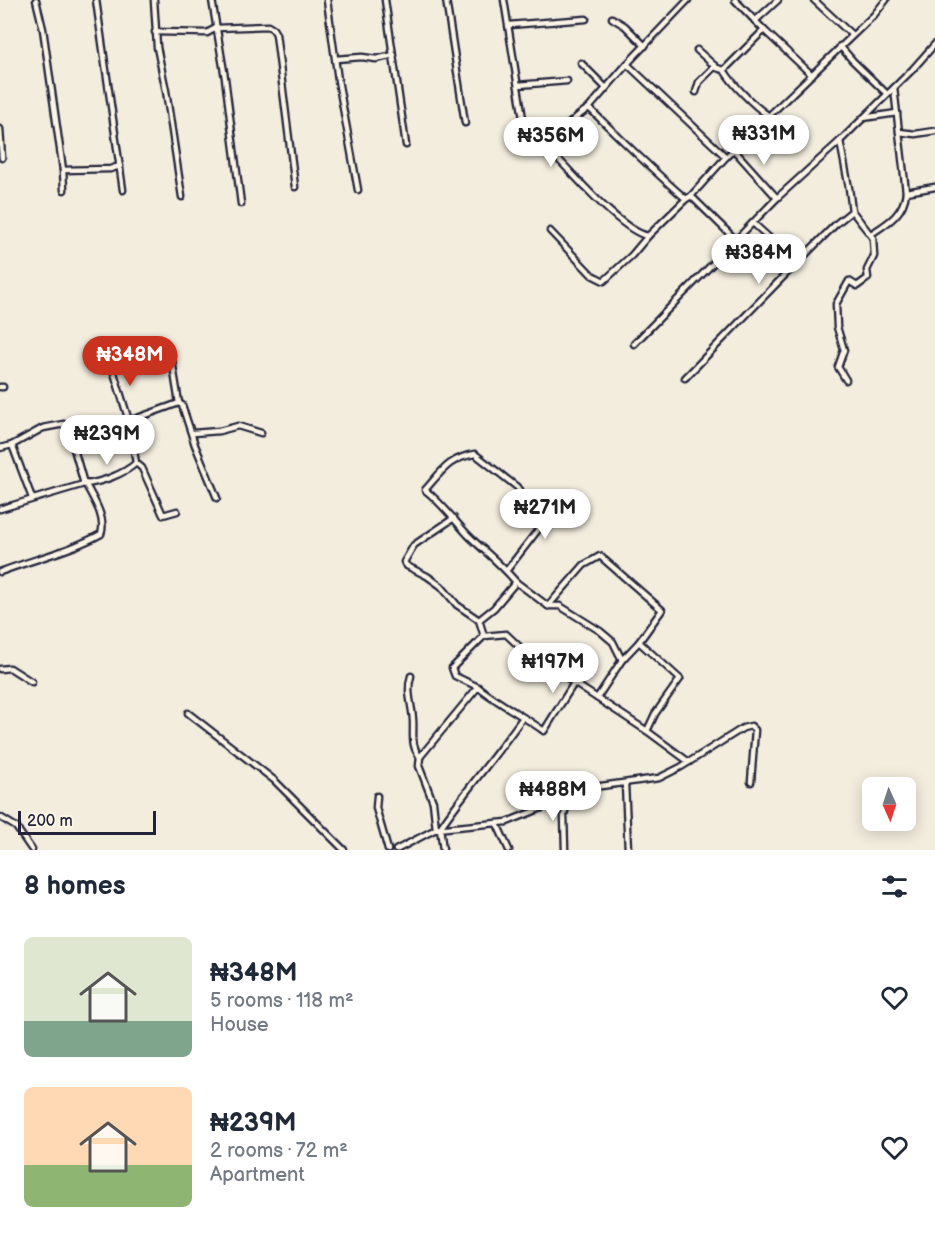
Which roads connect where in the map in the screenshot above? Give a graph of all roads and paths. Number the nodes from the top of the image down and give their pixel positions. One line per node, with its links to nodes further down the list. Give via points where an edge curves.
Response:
1 (36, 0): 54 (street)
2 (96, 0): 53 (street)
3 (154, 0): 20 (street)
4 (212, 0): 18 (street)
5 (327, 0): 27 (street)
6 (385, 0): 26 (street)
7 (446, 0): 43 (street)
8 (504, 0): 17 (street)
9 (688, 0): 23 (street)
10 (735, 0): 16 (street)
11 (778, 0): 16 (street)
12 (814, 0): 21 (street)
13 (886, 0): 21 (street)
14 (612, 18): 23 (street)
15 (586, 19): 17 (street)
16 (755, 21): 19 (street)
17 (509, 26): 34 (street)
18 (216, 28): 20 (street, via 207,33); 55 (street, via 268,26 275,31); 64 (street)
19 (764, 30): 31 (street); 32 (street)
20 (155, 32): 61 (street)
21 (852, 35): 24 (street)
22 (935, 44): 36 (street)
23 (645, 46): 29 (street)
24 (840, 46): 32 (street); 38 (street)
25 (697, 50): 30 (street)
26 (394, 55): 27 (street); 48 (street)
27 (336, 59): 59 (street)
28 (581, 63): 35 (street)
29 (627, 64): 35 (street); 51 (street)
30 (715, 66): 31 (street); 37 (street, via 699,82)
31 (724, 70): 41 (street)
32 (812, 75): 41 (street)
33 (567, 81): 34 (street)
34 (518, 85): 49 (street, via 525,131)
35 (606, 88): 39 (street)
36 (894, 88): 38 (street); 40 (street)
37 (696, 92)
38 (887, 94): 42 (street)
39 (589, 108): 49 (street); 62 (street)
40 (897, 113): 42 (street); 46 (street)
41 (769, 116): 50 (street)
42 (863, 118): 47 (street)
43 (465, 123)
44 (0, 129): 52 (street)
45 (935, 131): 46 (street)
46 (899, 132): 60 (street)
47 (840, 141): 63 (street); 65 (street)
48 (406, 145)
49 (545, 146): 69 (street, via 619,219)
50 (734, 150): 51 (street); 63 (street)
51 (726, 157): 62 (street)
52 (2, 158)
53 (120, 166): 54 (street); 58 (street)
54 (63, 170): 57 (street)
55 (295, 187)
56 (935, 187): 60 (street)
57 (64, 190)
58 (123, 190)
59 (358, 190)
60 (906, 192): 68 (street, via 905,204 897,215)
61 (182, 197)
62 (688, 198): 69 (street); 70 (street)
63 (777, 198): 66 (street)
64 (241, 204)
65 (852, 211): 68 (street); 71 (street)
66 (753, 223): 70 (street); 71 (street)
67 (550, 231): 69 (street, via 591,275 604,281)
68 (871, 234): 76 (street, via 875,247 868,278 857,286 849,281 836,304 844,350 838,367)
69 (648, 236)
70 (736, 240): 72 (street)
71 (797, 263): 75 (street)
72 (634, 344)
73 (171, 354): 77 (street)
74 (110, 360): 78 (street)
75 (685, 378)
76 (846, 380)
77 (179, 403): 78 (street); 79 (street)
78 (129, 421): 83 (street)
79 (193, 433): 80 (street, via 238,426); 86 (street)
80 (261, 433)
81 (12, 445): 82 (street); 84 (street, via 43,428 64,424); 85 (street)
82 (0, 448)
83 (136, 463): 84 (street); 88 (street, via 164,515)
84 (84, 484): 85 (street); 91 (street, via 102,519 101,534 67,550)
85 (32, 498): 87 (street)
86 (218, 498)
87 (0, 509)
88 (177, 511)
89 (454, 518): 90 (street); 90 (street, via 425,490 459,457 475,454 517,487 544,522); 94 (street, via 414,545 404,562 441,586 457,605)
90 (507, 570): 92 (street)
91 (0, 572)
92 (516, 582): 93 (street); 94 (street)
93 (548, 606): 96 (street, via 584,565 600,556 662,610); 97 (street, via 560,606 600,631 613,642)
94 (479, 620): 95 (street)
95 (484, 636): 101 (street, via 506,634 524,651); 102 (street, via 452,668 455,676)
96 (639, 642): 97 (street); 106 (street, via 680,679)
97 (622, 660): 103 (street)
98 (0, 669): 100 (street, via 10,668)
99 (411, 676): 107 (street, via 412,738)
100 (32, 682)
101 (574, 683): 102 (street, via 544,730); 103 (street)
102 (478, 687): 107 (street)
103 (597, 698): 106 (street)
104 (188, 713): 117 (street, via 274,780)
105 (520, 720): 115 (street)
106 (647, 731): 108 (street)
107 (420, 757): 115 (street, via 419,766 433,802)
108 (689, 762): 109 (street, via 752,726 755,730); 110 (street, via 658,778)
109 (751, 782)
110 (625, 784): 112 (street, via 594,787); 123 (street)
111 (377, 796): 118 (street, via 376,808)
112 (569, 797): 114 (street); 122 (street, via 564,815)
113 (0, 817): 116 (street, via 16,827)
114 (497, 824): 115 (street); 121 (street)
115 (438, 829): 119 (street); 120 (street)
116 (32, 850)
117 (344, 850)
118 (388, 850)
119 (396, 850)
120 (443, 850)
121 (509, 850)
122 (565, 850)
123 (628, 850)

